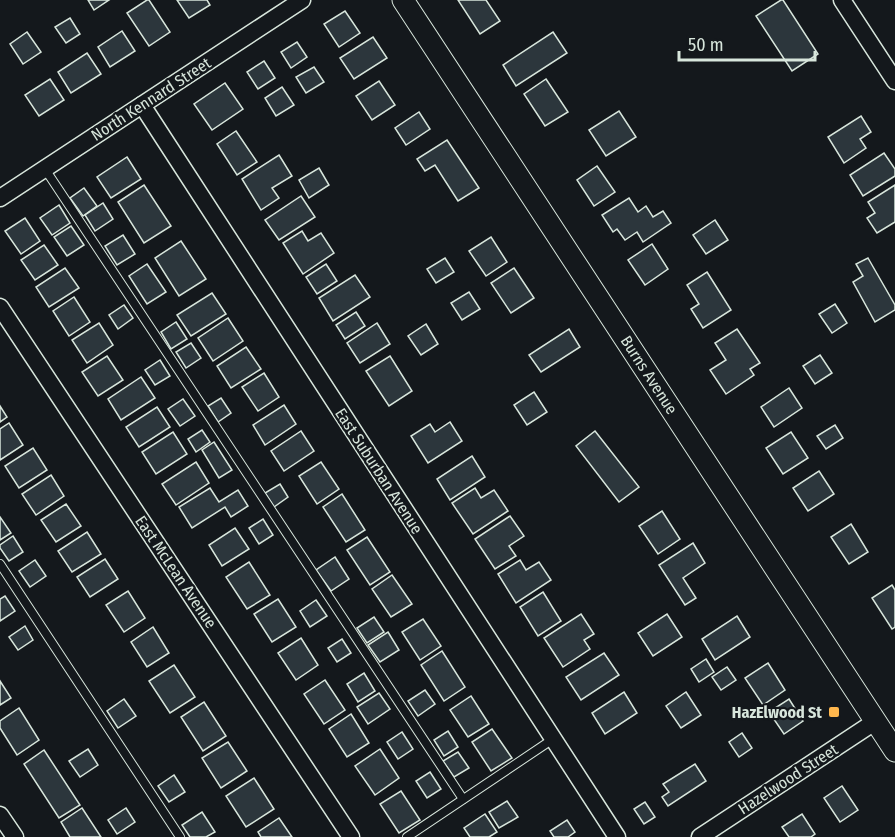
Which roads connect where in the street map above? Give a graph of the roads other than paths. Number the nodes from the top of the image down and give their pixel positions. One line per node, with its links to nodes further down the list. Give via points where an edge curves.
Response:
1 (302, 0): 5 (street, North Kennard Street)
2 (403, 0): 10 (street, Burns Avenue)
3 (842, 0): 4 (street)
4 (895, 81)
5 (142, 105): 6 (street, North Kennard Street); 11 (street, East Suburban Avenue)
6 (45, 169): 7 (street, North Kennard Street); 13 (lane)
7 (0, 198)
8 (0, 307): 17 (street, East McLean Avenue)
9 (0, 564): 16 (lane)
10 (876, 721): 12 (street, Burns Avenue); 20 (street, Hazelwood Street)
11 (553, 739): 13 (lane); 19 (street, East Suburban Avenue)
12 (895, 751)
13 (463, 799): 18 (lane)
14 (0, 815): 15 (street)
15 (15, 837)
16 (180, 837)
17 (351, 837)
18 (407, 837)
19 (617, 837)
20 (700, 837)

